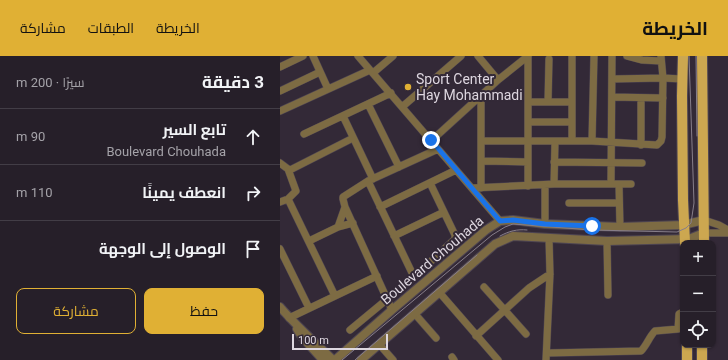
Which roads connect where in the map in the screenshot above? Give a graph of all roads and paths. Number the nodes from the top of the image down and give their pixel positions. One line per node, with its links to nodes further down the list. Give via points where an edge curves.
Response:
1 (304, 56): 17 (street)
2 (313, 56): 18 (street)
3 (358, 56): 19 (street)
4 (393, 56): 19 (street)
5 (461, 56): 35 (street)
6 (478, 56): 23 (street)
7 (528, 56): 23 (street); 31 (street)
8 (572, 56): 33 (street)
9 (594, 56): 46 (street)
10 (612, 56): 21 (street)
11 (627, 56): 15 (street)
12 (683, 56): 22 (main road)
13 (702, 56): 77 (main road)
14 (549, 58): 32 (street)
15 (639, 58): 16 (street)
16 (661, 58): 20 (street)
17 (280, 67)
18 (320, 72): 24 (street); 25 (street)
19 (372, 72): 24 (street); 26 (street)
20 (663, 78): 21 (street); 22 (street); 30 (street)
21 (612, 79): 28 (street)
22 (682, 79): 81 (main road)
23 (498, 80): 27 (street)
24 (328, 89): 36 (street)
25 (280, 91)
26 (390, 94): 34 (street); 35 (street)
27 (481, 96): 42 (street); 43 (street)
28 (612, 97): 29 (street); 48 (street)
29 (641, 98): 30 (street); 49 (street)
30 (662, 98): 49 (street, via 661,141 656,145)
31 (528, 102): 32 (street); 38 (street)
32 (548, 102): 33 (street)
33 (571, 102): 39 (street)
34 (368, 104): 37 (street); 57 (street)
35 (402, 107): 42 (street)
36 (280, 111)
37 (343, 116): 40 (street); 41 (street)
38 (528, 122): 39 (street); 44 (street)
39 (572, 122): 45 (street)
40 (304, 134)
41 (353, 138): 58 (street); 60 (street)
42 (431, 140): 50 (street)
43 (481, 140): 44 (street); 51 (street)
44 (528, 141): 47 (street); 52 (street)
45 (572, 141): 46 (street); 47 (street)
46 (592, 141): 48 (street)
47 (555, 142): 53 (street)
48 (612, 143): 49 (street); 54 (street)
49 (641, 145)
50 (438, 149): 57 (street); 59 (street)
51 (481, 161): 52 (street); 69 (street)
52 (528, 162): 67 (street)
53 (554, 162): 54 (street); 62 (street)
54 (611, 162): 56 (street); 63 (street)
55 (280, 163): 58 (street)
56 (642, 163)
57 (399, 167): 60 (street)
58 (288, 169): 70 (street, via 296,190)
59 (456, 170): 61 (street); 68 (street)
60 (370, 180): 74 (street, via 345,195 343,199); 75 (street)
61 (430, 183): 75 (street); 76 (street)
62 (554, 184): 63 (street); 66 (street)
63 (611, 184): 64 (street)
64 (620, 184): 65 (street); 73 (street)
65 (631, 184)
66 (545, 185): 67 (street); 80 (street)
67 (528, 186): 69 (street)
68 (472, 188): 69 (street); 78 (street)
69 (481, 188)
70 (288, 198): 71 (street); 91 (street)
71 (280, 202)
72 (569, 203): 73 (street)
73 (619, 203): 82 (street)
74 (346, 207): 79 (street); 83 (street)
75 (380, 207): 86 (street)
76 (444, 212): 86 (street); 97 (street, via 455,239)
77 (704, 220): 81 (street, Boulevard Chouhada); 84 (street); 88 (main road)
78 (500, 221): 80 (street, Boulevard Chouhada); 105 (street, Boulevard Chouhada)
79 (353, 223): 83 (street); 96 (street)
80 (545, 224): 82 (street, Boulevard Chouhada)
81 (683, 225): 82 (street, Boulevard Chouhada); 89 (main road)
82 (620, 226)
83 (338, 227): 91 (street)
84 (728, 230)
85 (728, 233): 88 (street)
86 (394, 236): 97 (street)
87 (549, 238): 92 (street, Boulevard Chouhada); 95 (street); 99 (street, Boulevard Chouhada, via 513,236 502,240)
88 (704, 238): 90 (street, Boulevard Chouhada, via 695,237)
89 (685, 240)
90 (688, 240)
91 (309, 241): 101 (street)
92 (607, 241): 93 (street, Boulevard Chouhada); 100 (street)
93 (680, 241)
94 (280, 249): 104 (street)
95 (550, 274): 106 (street, via 529,288); 118 (street)
96 (377, 276): 101 (street); 102 (street)
97 (414, 276): 102 (street)
98 (484, 287): 106 (street)
99 (439, 292): 107 (street, Boulevard Chouhada); 113 (street)
100 (608, 295)
101 (335, 296): 104 (street)
102 (387, 300): 105 (street); 110 (street)
103 (280, 307): 108 (street)
104 (309, 308): 108 (street)
105 (392, 310): 120 (street, Boulevard Chouhada)
106 (505, 311): 112 (street); 113 (street)
107 (415, 314): 114 (street); 115 (street, Boulevard Chouhada)
108 (289, 318): 109 (street)
109 (295, 324): 119 (street, via 302,337); 120 (street)
110 (350, 330)
111 (680, 330): 118 (street, via 655,331 641,351)
112 (526, 334)
113 (476, 336): 123 (street)
114 (436, 338)
115 (379, 344): 121 (street, Boulevard Chouhada); 122 (street)
116 (687, 348): 124 (main road)
117 (702, 348): 125 (main road)
118 (547, 356)
119 (322, 360)
120 (334, 360)
121 (360, 360)
122 (393, 360)
123 (498, 360)
124 (687, 360)
125 (702, 360)

